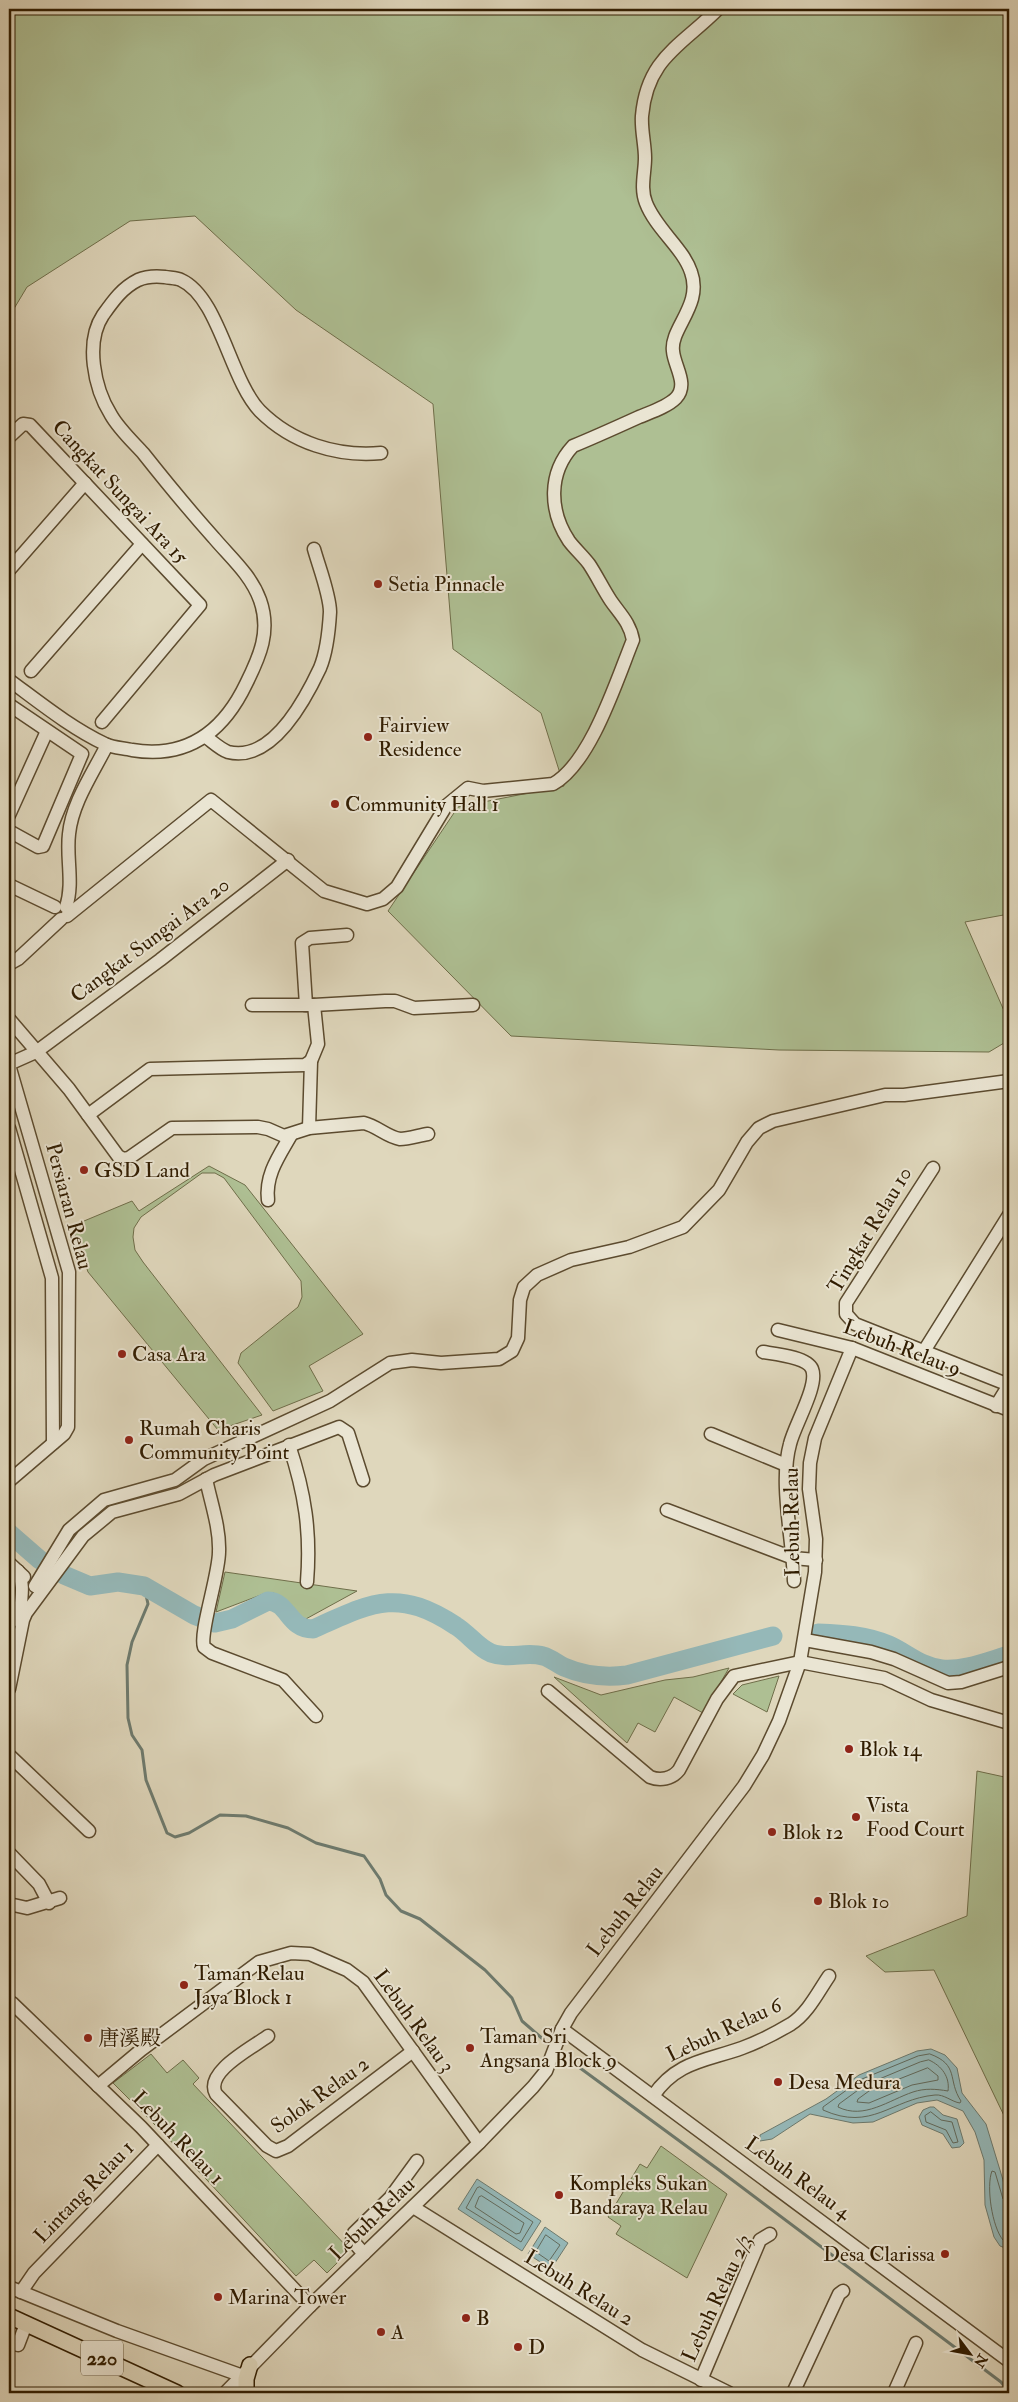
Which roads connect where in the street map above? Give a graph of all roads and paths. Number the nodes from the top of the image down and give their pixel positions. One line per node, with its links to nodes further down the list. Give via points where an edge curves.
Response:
1 (718, 9): 17 (street, via 657,67 649,80 642,119 646,202 662,233 692,273 694,292 672,351 682,381 681,390 676,398 661,407 573,446 563,457 554,483 557,516 569,540 632,629 634,640 591,740 574,766 553,784 483,791 468,788 446,806 397,887 383,899 367,904 324,891)
2 (9, 437): 4 (street, Cangkat Sungai Ara 15, via 16,428 30,425)
3 (381, 453): 13 (street, via 359,455 324,448 285,432 259,410 239,381 216,323 198,295 182,280 158,276 138,280 117,295 100,320 93,342 95,377 110,415 244,570 259,598 266,624 262,651 242,693 225,718)
4 (84, 483): 5 (street, Cangkat Sungai Ara 15); 7 (street)
5 (142, 544): 8 (street); 11 (street, Cangkat Sungai Ara 15, via 200,605)
6 (314, 549): 13 (street, via 330,610 327,642 320,667 303,698 281,733 268,744 253,750 230,752 222,750)
7 (9, 570)
8 (31, 671)
9 (9, 680): 14 (street, via 55,714)
10 (12, 706): 12 (street)
11 (102, 722)
12 (47, 731): 15 (street); 16 (street, via 82,754 41,848)
13 (206, 737): 14 (street, via 172,751 148,752)
14 (107, 745): 19 (street, via 71,817 70,892)
15 (9, 815)
16 (9, 831)
17 (288, 860): 19 (street, via 211,800); 26 (street, Cangkat Sungai Ara 20)
18 (9, 886): 19 (street)
19 (62, 912): 21 (street, via 18,959)
20 (346, 936): 23 (street, via 310,938 302,943)
21 (9, 964)
22 (252, 1005): 23 (street)
23 (310, 1005): 24 (street, via 385,1001 414,1008); 27 (street, via 318,1044)
24 (472, 1006)
25 (9, 1020): 26 (street)
26 (36, 1052): 28 (street, Cangkat Sungai Ara 20); 30 (street, via 69,1088)
27 (311, 1061): 30 (street, via 305,1065 150,1069); 32 (street)
28 (9, 1065): 46 (street, Persiaran Relau, via 69,1272 70,1422 64,1434)
29 (1009, 1081): 58 (street, via 885,1095 773,1121 759,1128 719,1190 683,1227 629,1247 571,1260 537,1275 524,1287 520,1300 518,1338 512,1351 500,1359 390,1363 330,1401 204,1459 175,1480 104,1500 69,1530)
30 (88, 1116): 34 (street, via 123,1159 172,1128 258,1127 284,1136)
31 (9, 1128): 46 (street, Persiaran Relau, via 52,1278)
32 (309, 1128): 33 (street, via 364,1123 402,1139); 34 (street)
33 (428, 1134)
34 (291, 1135): 36 (street, via 271,1171 266,1187)
35 (933, 1168): 40 (street, Tingkat Relau 10, via 846,1303 846,1314 855,1324)
36 (268, 1200)
37 (1009, 1215): 40 (street)
38 (778, 1330): 39 (street, Lebuh Relau 9)
39 (852, 1348): 43 (street, Lebuh Relau 9); 54 (street, Lebuh Relau, via 815,1438 810,1463 809,1490)
40 (924, 1351): 42 (street)
41 (763, 1352): 48 (street, via 804,1362 812,1370 814,1380 789,1445)
42 (1009, 1385): 43 (street)
43 (996, 1406): 44 (street, Lebuh Relau 9)
44 (1009, 1410)
45 (711, 1434): 48 (street)
46 (53, 1443): 51 (street, Persiaran Relau)
47 (289, 1445): 49 (street); 50 (street, via 334,1428 343,1428 350,1436); 57 (street, via 305,1502)
48 (786, 1465): 53 (street)
49 (206, 1479): 58 (street, via 180,1494 117,1509 105,1516); 65 (street, via 220,1551 202,1642 208,1650 283,1680)
50 (363, 1480)
51 (9, 1481)
52 (667, 1510): 53 (street)
53 (793, 1558): 54 (street); 56 (street)
54 (816, 1560): 60 (street, Lebuh Relau)
55 (13, 1567): 58 (street); 59 (street, via 23,1586)
56 (794, 1581)
57 (307, 1582)
58 (38, 1589): 59 (street)
59 (21, 1629): 63 (street)
60 (805, 1640): 61 (street, Lebuh Relau); 62 (street, via 894,1659 948,1683)
61 (800, 1662): 64 (street, via 734,1676 717,1699 679,1770 658,1780 650,1777); 66 (street, via 884,1678 931,1700); 73 (street, Lebuh Relau, via 779,1721 744,1786 582,1997)
62 (1009, 1667)
63 (9, 1689)
64 (548, 1691)
65 (316, 1716)
66 (1009, 1723)
67 (9, 1754): 68 (street)
68 (89, 1832)
69 (9, 1853): 70 (street, via 54,1900 27,1908)
70 (9, 1904)
71 (829, 1976): 77 (street, Lebuh Relau 6, via 807,2008 791,2024 742,2048 680,2069)
72 (12, 2003): 76 (street, Lebuh Relau 1)
73 (562, 2029): 77 (street, Lebuh Relau 4); 78 (street, Lebuh Relau, via 546,2070 533,2088)
74 (268, 2036): 75 (street, Solok Relau 2, via 218,2072 214,2084 216,2094 267,2146 276,2150 288,2146)
75 (413, 2052): 76 (street, Lebuh Relau 3, via 356,1975 320,1957 291,1953 253,1966); 78 (street, Lebuh Relau 3)
76 (98, 2086): 79 (street, Lebuh Relau 1)
77 (653, 2096): 91 (street, Lebuh Relau 4)
78 (479, 2143): 81 (street, Lebuh Relau)
79 (158, 2145): 84 (street, Lintang Relau 1); 86 (street, Lebuh Relau 1)
80 (417, 2161): 83 (street, via 390,2198 354,2233 352,2240)
81 (413, 2207): 83 (street, Lebuh Relau); 93 (street, Lebuh Relau 2, via 642,2350)
82 (770, 2234): 93 (street, Lebuh Relau 2/3, via 760,2240)
83 (364, 2254): 86 (street, Lebuh Relau)
84 (15, 2289): 92 (street, via 117,2331)
85 (843, 2291): 98 (street)
86 (310, 2306): 92 (street, Lebuh Relau)
87 (9, 2316): 88 (main road, 220)
88 (26, 2324): 89 (street); 94 (main road, 220)
89 (13, 2343)
90 (916, 2343): 99 (street)
91 (1009, 2361)
92 (245, 2370): 95 (street, Lebuh Relau); 96 (main road)
93 (701, 2380): 97 (street, Lebuh Relau 2)
94 (177, 2393)
95 (225, 2393)
96 (246, 2393)
97 (729, 2393)
98 (793, 2393)
99 (894, 2393)

